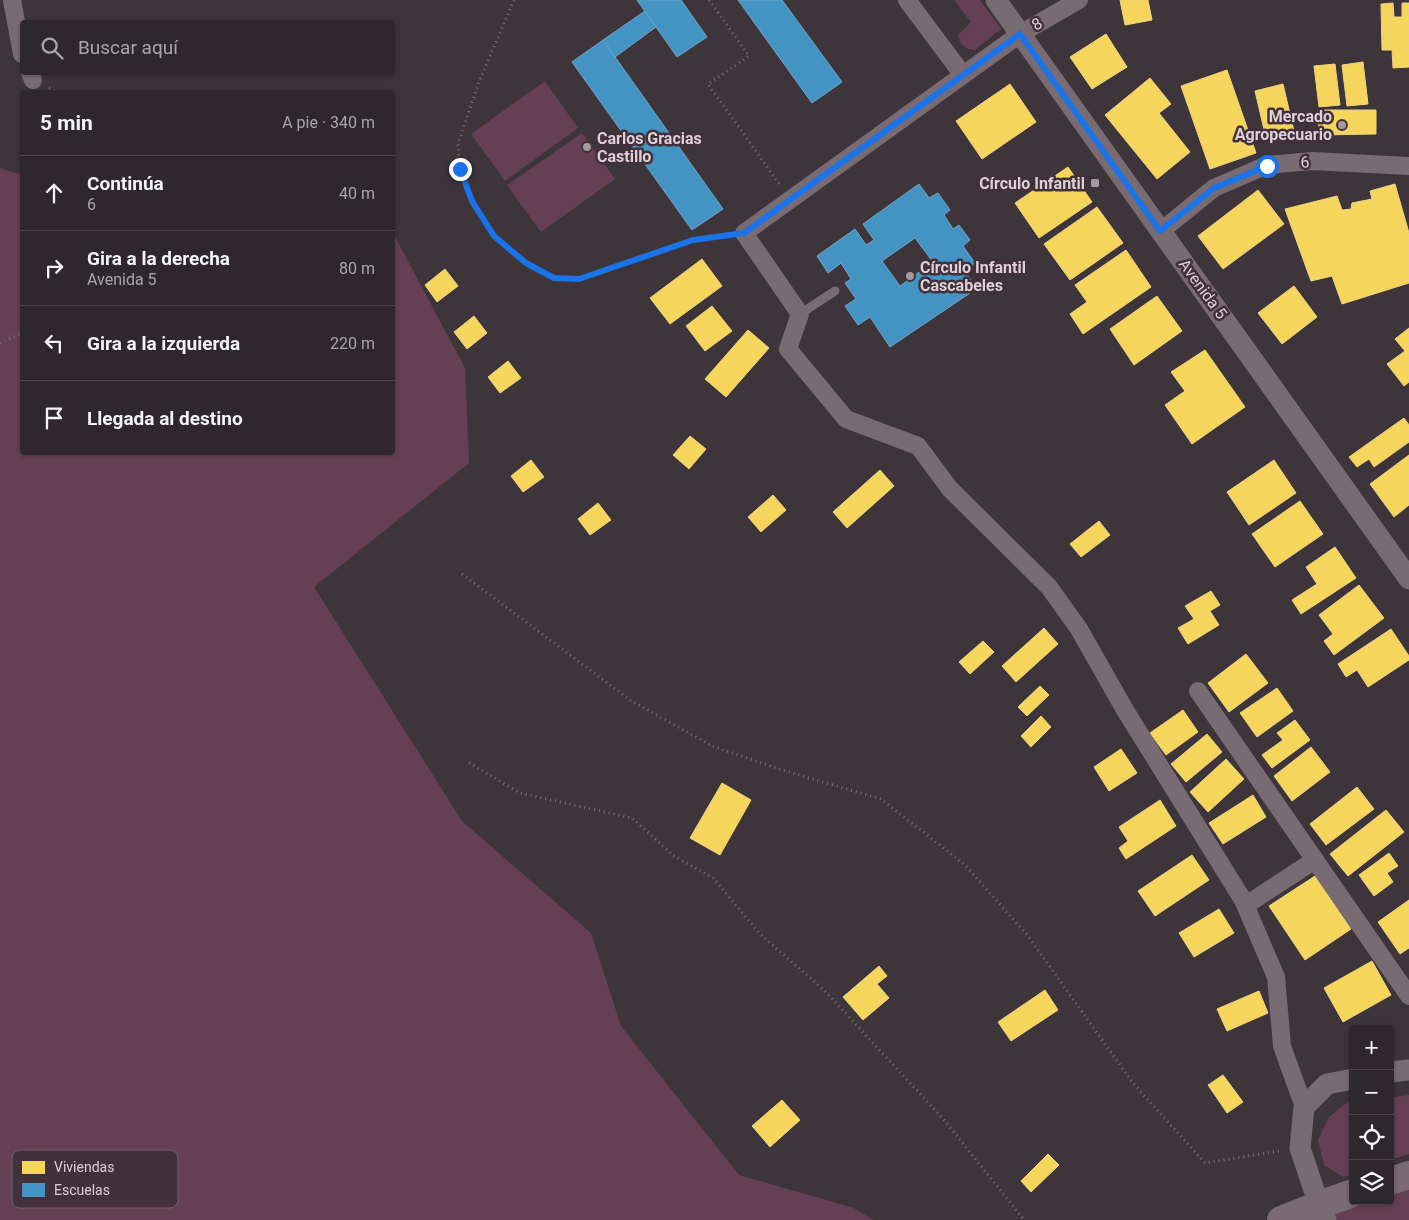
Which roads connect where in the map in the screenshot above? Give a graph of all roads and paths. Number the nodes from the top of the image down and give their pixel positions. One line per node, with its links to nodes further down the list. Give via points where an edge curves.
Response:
1 (12, 0): 8 (street)
2 (514, 0): 13 (path, via 478,82 458,144 460,169 472,201 494,236 526,263 554,278 579,279 693,240)
3 (709, 0): 11 (path, via 749,56 708,84)
4 (907, 0): 9 (street)
5 (996, 0): 7 (street, Avenida 5)
6 (1079, 0): 7 (street, 8)
7 (1020, 34): 9 (street, 8); 12 (street, Avenida 5)
8 (20, 43)
9 (963, 76): 11 (street, 8)
10 (1409, 166): 12 (street, 6, via 1312,161 1267,166 1214,188)
11 (790, 200): 13 (street, 8)
12 (1160, 231): 19 (street, Avenida 5)
13 (744, 233): 15 (street)
14 (835, 291): 15 (lane)
15 (800, 314): 23 (street, via 788,349 846,419 918,446 950,489 1049,587 1079,629 1125,710)
16 (20, 334): 17 (path)
17 (0, 343)
18 (462, 574): 29 (path, via 630,700 712,746 880,799 957,858 1028,936 1132,1082 1205,1163)
19 (1409, 579)
20 (1198, 691): 22 (street)
21 (469, 763): 34 (path, via 520,793 632,818 674,856 713,878 760,934 825,991 945,1121)
22 (1315, 860): 23 (street); 24 (street)
23 (1246, 905): 28 (street, via 1276,977 1282,1046)
24 (1409, 996)
25 (1409, 1070): 26 (street)
26 (1394, 1072)
27 (1349, 1080): 28 (street, via 1327,1084)
28 (1304, 1108): 29 (street)
29 (1300, 1148): 33 (street)
30 (1409, 1174): 31 (main road)
31 (1394, 1180)
32 (1349, 1195): 33 (main road)
33 (1322, 1212): 35 (main road)
34 (1024, 1220)
35 (1281, 1220)

